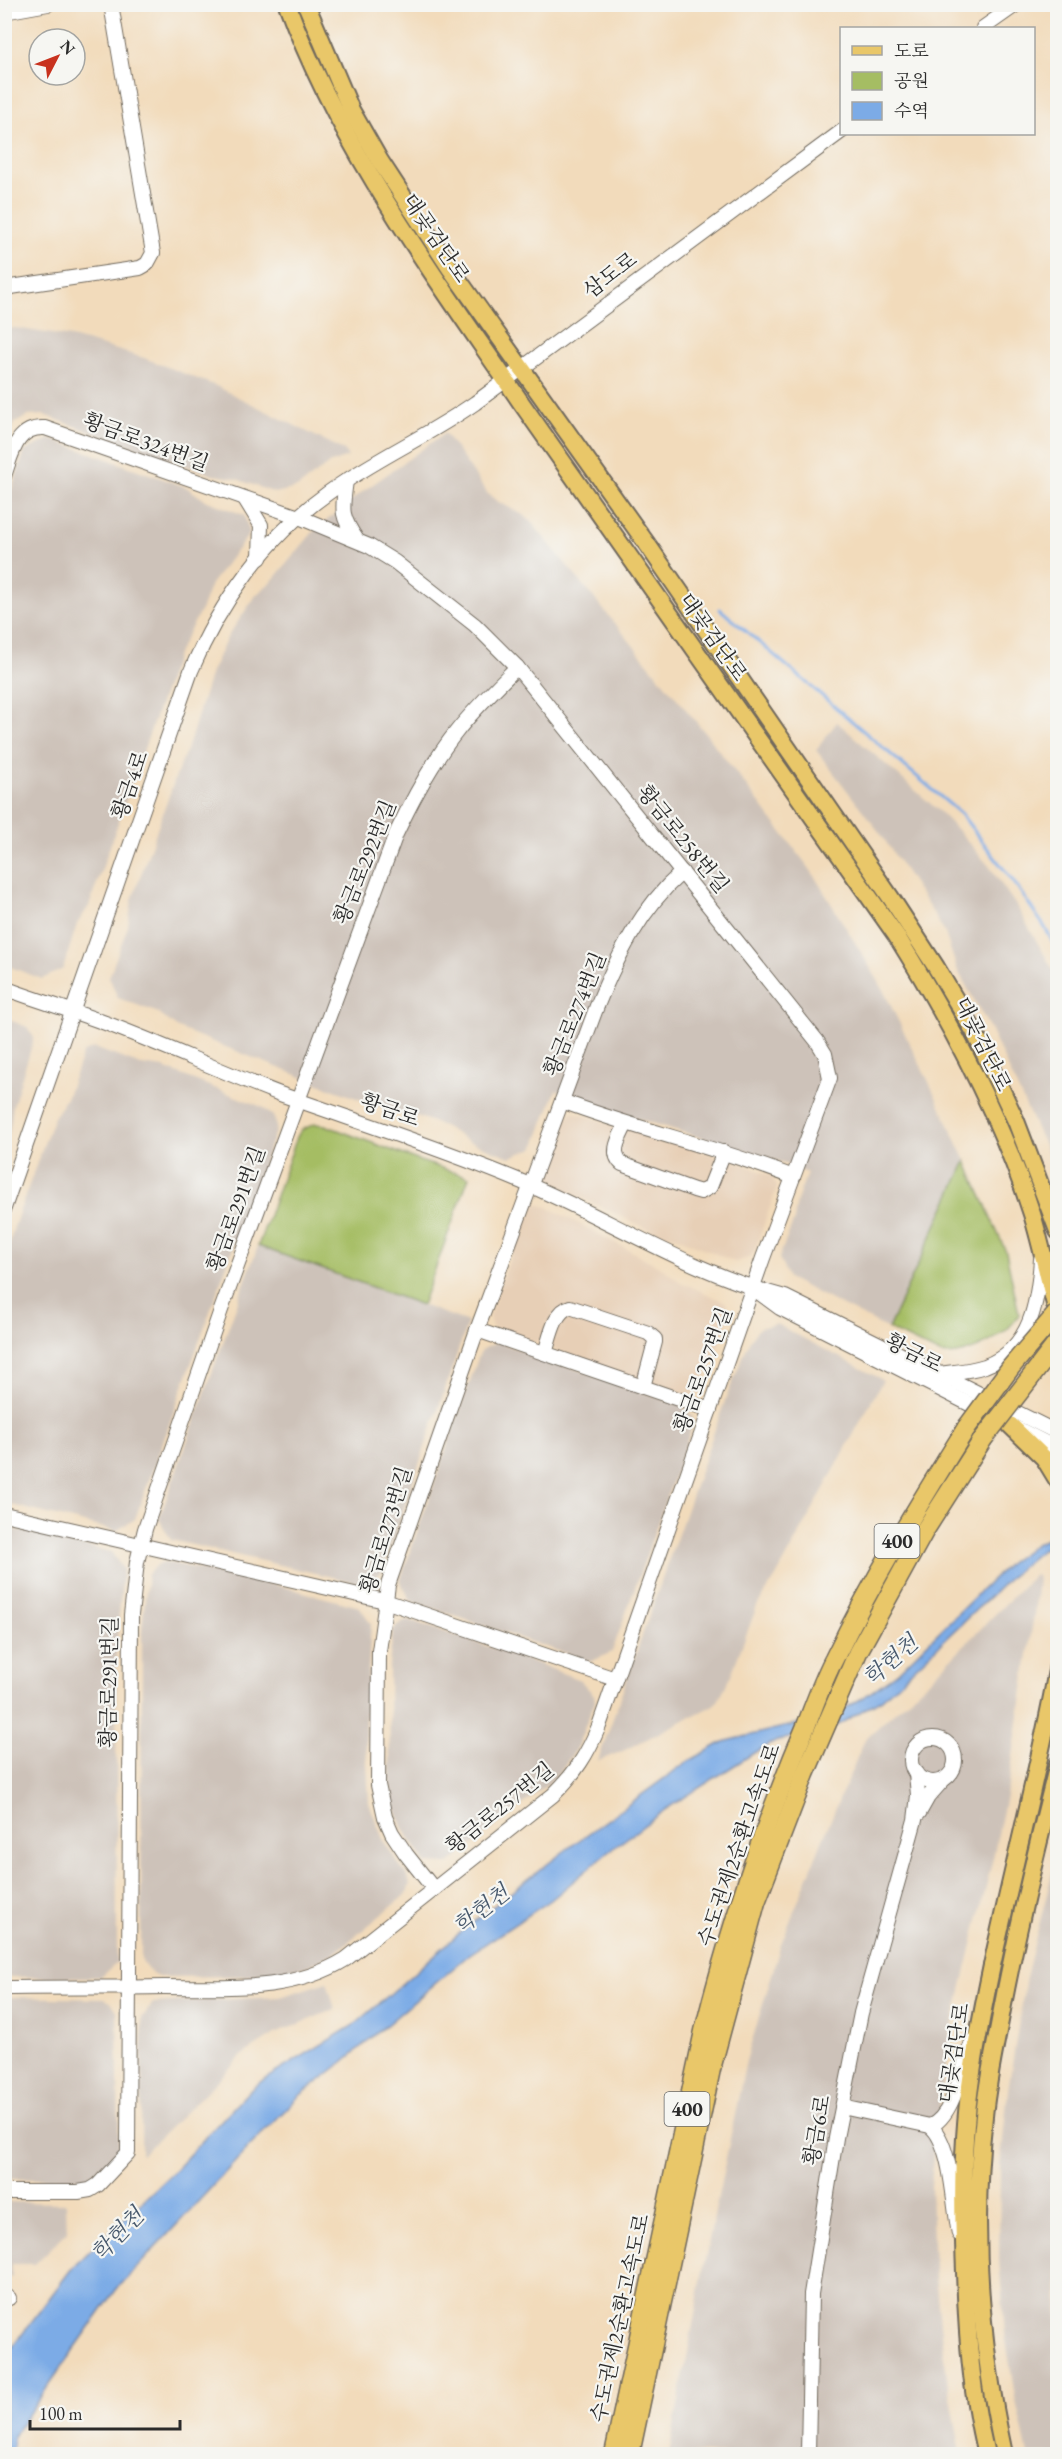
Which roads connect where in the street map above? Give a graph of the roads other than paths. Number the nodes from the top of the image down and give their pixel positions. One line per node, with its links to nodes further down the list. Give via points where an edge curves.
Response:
1 (48, 4): 6 (street)
2 (111, 4): 9 (street, via 153,253 140,268)
3 (286, 4): 11 (main road, 대곶검단로, via 334,112 379,193)
4 (306, 4): 10 (main road, 대곶검단로, via 351,110 380,161)
5 (1017, 4): 7 (street)
6 (4, 12)
7 (984, 27)
8 (840, 132): 10 (street, 삼도로)
9 (4, 288)
10 (522, 368): 11 (street, 삼도로); 30 (main road, 대곶검단로, via 936,967 974,1031 1038,1175)
11 (506, 380): 12 (street, 삼도로, via 444,425); 31 (main road, 대곶검단로, via 890,926 938,1002 986,1099 1018,1176)
12 (401, 449): 14 (street, 황금4로)
13 (4, 476): 15 (street, 황금로324번길, via 21,435 33,428 45,428)
14 (346, 481): 16 (street, 황금4로); 17 (street, via 344,519)
15 (244, 499): 16 (street, 황금로324번길); 18 (street, via 261,525)
16 (299, 517): 17 (street, 황금로258번길); 18 (street, 황금4로)
17 (357, 540): 19 (street, 황금로258번길, via 425,585 494,642)
18 (260, 558): 22 (street, 황금4로, via 223,608 191,671)
19 (517, 667): 20 (street, 황금로258번길); 23 (street, 황금로292번길, via 458,730 408,809 379,877)
20 (682, 872): 24 (street, 황금로274번길, via 655,898 620,957 597,1006); 27 (street, 황금로258번길, via 825,1054 830,1078)
21 (4, 988): 22 (street, 황금로)
22 (73, 1012): 23 (street, 황금로); 29 (street, 황금4로)
23 (298, 1100): 28 (street, 황금로); 45 (street, 황금로291번길)
24 (562, 1101): 25 (street); 28 (street, 황금로274번길)
25 (626, 1124): 26 (street); 26 (street, via 614,1153 616,1159 694,1190 701,1192 710,1187)
26 (724, 1152): 27 (street)
27 (793, 1177): 32 (street, 황금로258번길)
28 (530, 1185): 32 (street, 황금로); 34 (street, 황금로273번길)
29 (4, 1208)
30 (1058, 1232)
31 (1041, 1248): 33 (main road, 대곶검단로); 37 (street, via 1034,1312 1022,1337 1005,1354 984,1366)
32 (754, 1289): 37 (street, 황금로, via 785,1297); 39 (street, 황금로257번길); 40 (street, 황금로, via 780,1308)
33 (1058, 1314): 61 (highway, 수도권제2순환고속도로 / 400, bridge, via 1011,1367 967,1427 906,1524 833,1660 787,1770 717,1981)
34 (477, 1330): 36 (street); 46 (street, 황금로273번길)
35 (1058, 1342): 62 (highway, 수도권제2순환고속도로 / 400, bridge, via 982,1439 925,1530 858,1652 805,1774 756,1902 727,2006)
36 (545, 1353): 38 (street); 38 (street, via 559,1314 570,1307 648,1333 655,1342)
37 (939, 1374): 41 (street, 황금로)
38 (643, 1387): 39 (street)
39 (710, 1410): 48 (street, 황금로257번길)
40 (1010, 1425): 42 (street, 황금로); 43 (main road, via 1044,1458)
41 (1058, 1433)
42 (1058, 1449)
43 (1058, 1482)
44 (4, 1514): 45 (street)
45 (140, 1546): 46 (street); 54 (street, 황금로291번길, via 131,1615)
46 (385, 1601): 48 (street); 53 (street, 황금로273번길, via 378,1695 381,1800 398,1844)
47 (1058, 1665): 56 (main road, 대곶검단로)
48 (615, 1679): 53 (street, 황금로257번길, via 591,1744 573,1775)
49 (1058, 1764): 65 (main road, 대곶검단로, via 1008,1978 988,2084 981,2147 980,2289 986,2358)
50 (916, 1773): 51 (street, via 922,1780); 51 (street, via 912,1765 914,1750 925,1740 940,1739 955,1755 953,1770); 52 (street)
51 (943, 1780): 52 (street)
52 (915, 1820): 57 (street, 황금6로, via 861,2013)
53 (434, 1888): 54 (street, 황금로257번길, via 346,1959 305,1979 244,1987)
54 (130, 1987): 55 (street, 황금로257번길); 59 (street, 황금로291번길, via 129,2147 125,2157 90,2190)
55 (4, 1988)
56 (982, 2019): 58 (street, via 951,2106 943,2118); 60 (main road, 대곶검단로, via 963,2153)
57 (842, 2107): 58 (street); 63 (street, 황금6로, via 811,2294)
58 (930, 2126): 60 (street, via 940,2136 946,2151)
59 (4, 2192)
60 (964, 2256): 64 (main road, 대곶검단로, via 968,2336)
61 (614, 2454)
62 (630, 2454)
63 (808, 2454)
64 (986, 2454)
65 (1004, 2454)

